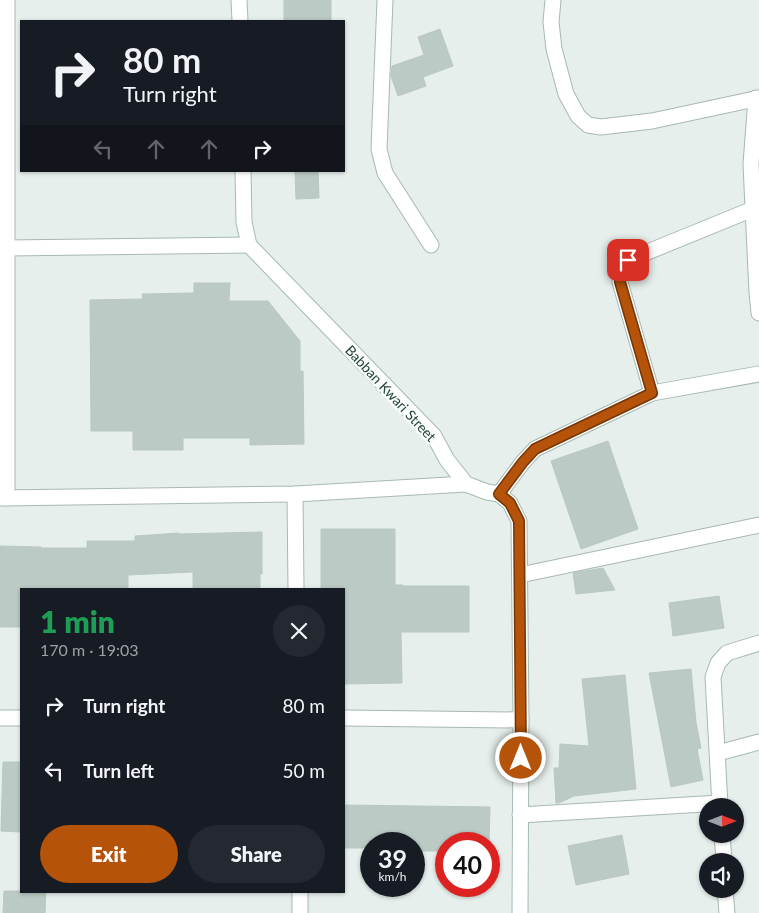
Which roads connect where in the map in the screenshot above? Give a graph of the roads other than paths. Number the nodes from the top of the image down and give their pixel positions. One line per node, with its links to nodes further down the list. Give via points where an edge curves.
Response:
1 (7, 0): 11 (street)
2 (239, 0): 5 (street)
3 (386, 0): 10 (street, via 379,149 385,173)
4 (553, 0): 6 (street, via 554,49 563,85 578,116 588,125 601,127 652,121)
5 (240, 20)
6 (757, 98): 8 (street, via 751,164)
7 (243, 172): 9 (street, via 244,222)
8 (753, 209): 12 (street); 15 (street, via 628,260 622,269 620,282)
9 (249, 245): 11 (street); 16 (street, Babban Kwari Street, via 434,436)
10 (430, 245)
11 (7, 248): 19 (street)
12 (758, 292): 13 (street)
13 (759, 313)
14 (759, 374): 15 (street)
15 (652, 393): 18 (street, via 535,449)
16 (466, 484): 17 (street); 18 (street)
17 (296, 494): 19 (street); 22 (street)
18 (499, 494): 21 (street, via 510,503 519,521)
19 (3, 498)
20 (759, 525): 21 (street)
21 (520, 574): 27 (street)
22 (296, 588)
23 (759, 643): 29 (street, via 727,653 718,663 713,677)
24 (0, 718): 25 (street)
25 (20, 718)
26 (345, 718): 27 (street)
27 (521, 720): 32 (street)
28 (759, 742): 29 (street)
29 (718, 753): 30 (street)
30 (720, 798)
31 (699, 805): 32 (street)
32 (520, 815): 36 (street)
33 (300, 893): 35 (street)
34 (726, 898): 37 (street)
35 (300, 913)
36 (520, 913)
37 (727, 913)

